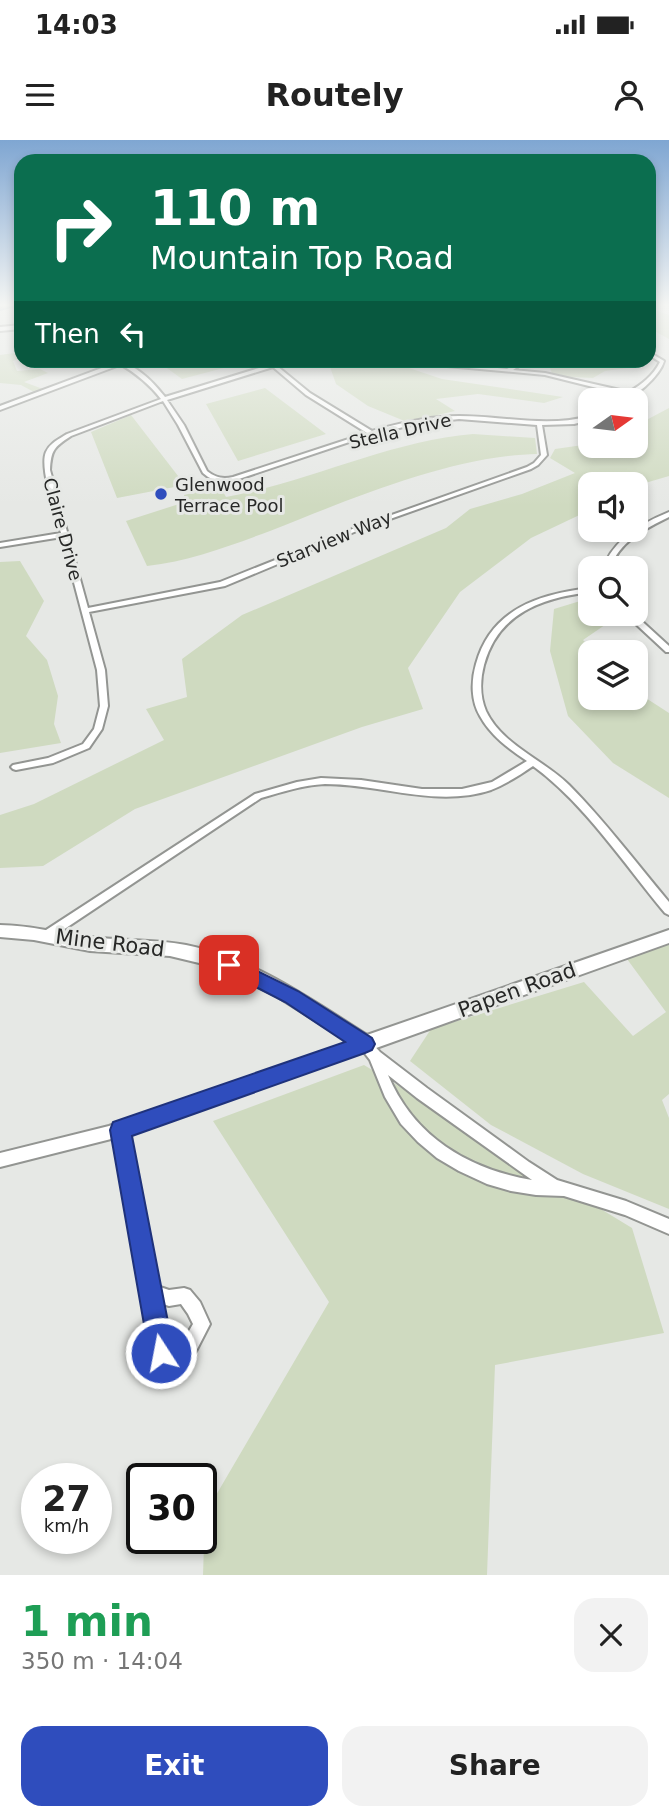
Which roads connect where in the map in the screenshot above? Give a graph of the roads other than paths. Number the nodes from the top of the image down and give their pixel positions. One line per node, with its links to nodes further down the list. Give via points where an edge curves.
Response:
1 (99, 372): 10 (street)
2 (140, 372): 9 (street)
3 (254, 372): 9 (street, Claire Drive)
4 (281, 372): 13 (street)
5 (525, 372): 7 (street)
6 (658, 372): 8 (street)
7 (605, 388)
8 (638, 388)
9 (165, 399): 13 (street, Stella Drive, via 205,472 215,480 242,477); 15 (street, Claire Drive, via 69,435 53,446 46,463)
10 (0, 408)
11 (578, 421): 12 (street, Stella Drive)
12 (539, 423): 13 (street, Stella Drive, via 463,416); 19 (street, Starview Way, via 544,455 529,468 357,529 222,584)
13 (373, 434)
14 (669, 514): 17 (street, via 642,527)
15 (64, 534): 16 (street); 19 (street, Claire Drive)
16 (0, 545)
17 (612, 556)
18 (578, 592): 22 (street, via 518,610 494,631 480,659 476,687 484,716)
19 (85, 611): 23 (street, Claire Drive, via 104,690 98,729 78,750)
20 (642, 626): 21 (street)
21 (669, 650)
22 (534, 761): 24 (street, via 565,787); 26 (street, via 483,789 460,793 320,781 258,796)
23 (16, 767)
24 (669, 910)
25 (0, 930): 26 (street, Mine Road)
26 (47, 935): 28 (street, Mine Road, via 93,944 177,950 229,965 291,997)
27 (669, 936): 28 (street, Papen Road)
28 (370, 1050): 29 (street); 31 (street, via 524,1167); 31 (street, via 393,1098 417,1130 460,1166 506,1185)
29 (120, 1130): 30 (street); 33 (street)
30 (0, 1160)
31 (564, 1190): 32 (street, via 626,1208)
32 (669, 1227)
33 (150, 1292)

